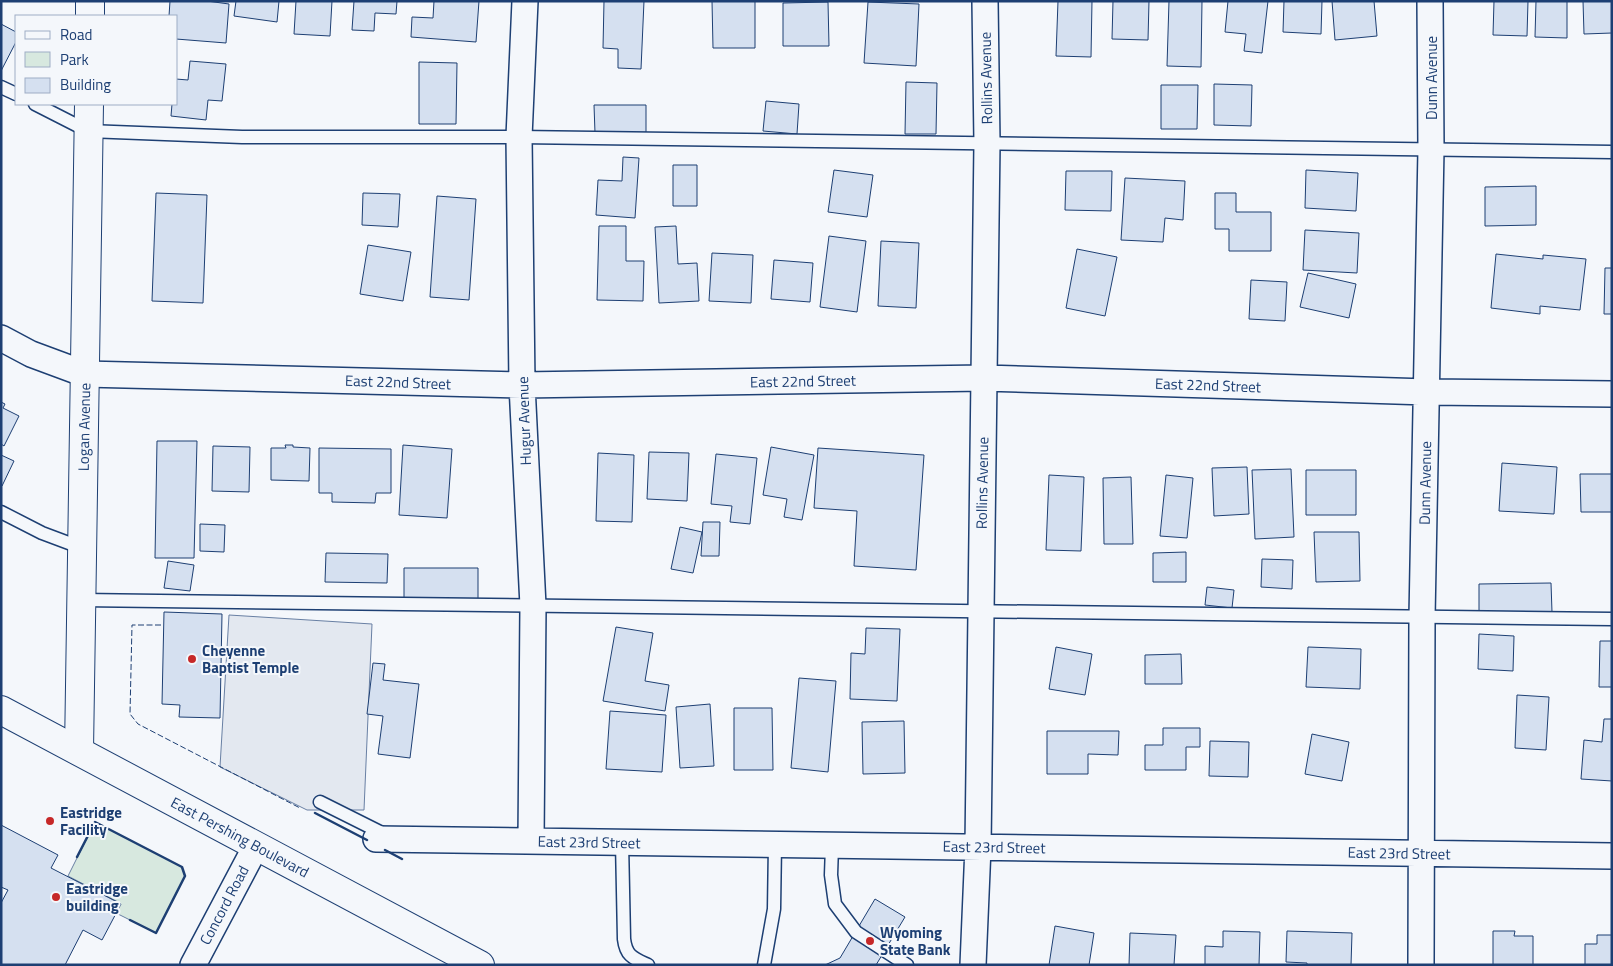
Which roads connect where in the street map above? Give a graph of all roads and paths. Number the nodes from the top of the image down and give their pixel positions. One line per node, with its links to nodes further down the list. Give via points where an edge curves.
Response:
1 (90, 1): 5 (main road)
2 (525, 1): 11 (street, Hugur Avenue)
3 (985, 1): 12 (street, Rollins Avenue)
4 (1430, 1): 13 (street, Dunn Avenue)
5 (90, 15)
6 (1, 87): 7 (lane)
7 (15, 94)
8 (37, 105): 10 (lane)
9 (89, 105): 10 (main road, Logan Avenue)
10 (88, 131): 11 (lane, via 242,137); 16 (main road, Logan Avenue)
11 (519, 137): 12 (lane); 18 (street, Hugur Avenue)
12 (987, 143): 13 (lane); 17 (street, Rollins Avenue)
13 (1431, 149): 14 (lane); 19 (street, Dunn Avenue)
14 (1612, 152)
15 (1, 338): 16 (street, East 22nd Street, via 31,354)
16 (85, 374): 18 (street, East 22nd Street); 22 (main road, Logan Avenue)
17 (984, 378): 18 (street, East 22nd Street); 19 (street, East 22nd Street); 25 (street, Rollins Avenue)
18 (522, 385): 24 (street, Hugur Avenue)
19 (1427, 392): 20 (street, East 22nd Street); 26 (street, Dunn Avenue)
20 (1612, 394)
21 (1, 512): 22 (lane, via 42,533)
22 (82, 548): 23 (main road, Logan Avenue)
23 (81, 600): 24 (lane); 29 (main road, Logan Avenue)
24 (533, 606): 25 (lane); 32 (street, Hugur Avenue)
25 (981, 611): 26 (lane); 37 (street, Rollins Avenue)
26 (1422, 617): 27 (lane); 38 (street, Dunn Avenue)
27 (1612, 619)
28 (1, 710): 29 (main road, East Pershing Boulevard)
29 (79, 750): 35 (main road, East Pershing Boulevard)
30 (320, 802): 31 (lane)
31 (386, 839): 32 (street, East 23rd Street)
32 (531, 841): 33 (street, East 23rd Street)
33 (622, 842): 34 (street, East 23rd Street); 42 (lane, via 625,949 633,958)
34 (775, 844): 36 (street, East 23rd Street); 43 (lane, via 774,909)
35 (256, 846): 40 (street, Concord Road); 41 (main road, East Pershing Boulevard)
36 (832, 846): 37 (street, East 23rd Street); 44 (lane, via 835,904 856,932)
37 (978, 847): 38 (street, East 23rd Street); 45 (street, Rollins Avenue)
38 (1422, 854): 39 (street, East 23rd Street); 46 (street, Dunn Avenue)
39 (1612, 856)
40 (193, 965)
41 (480, 965)
42 (648, 965)
43 (764, 965)
44 (908, 965)
45 (973, 965)
46 (1421, 965)

